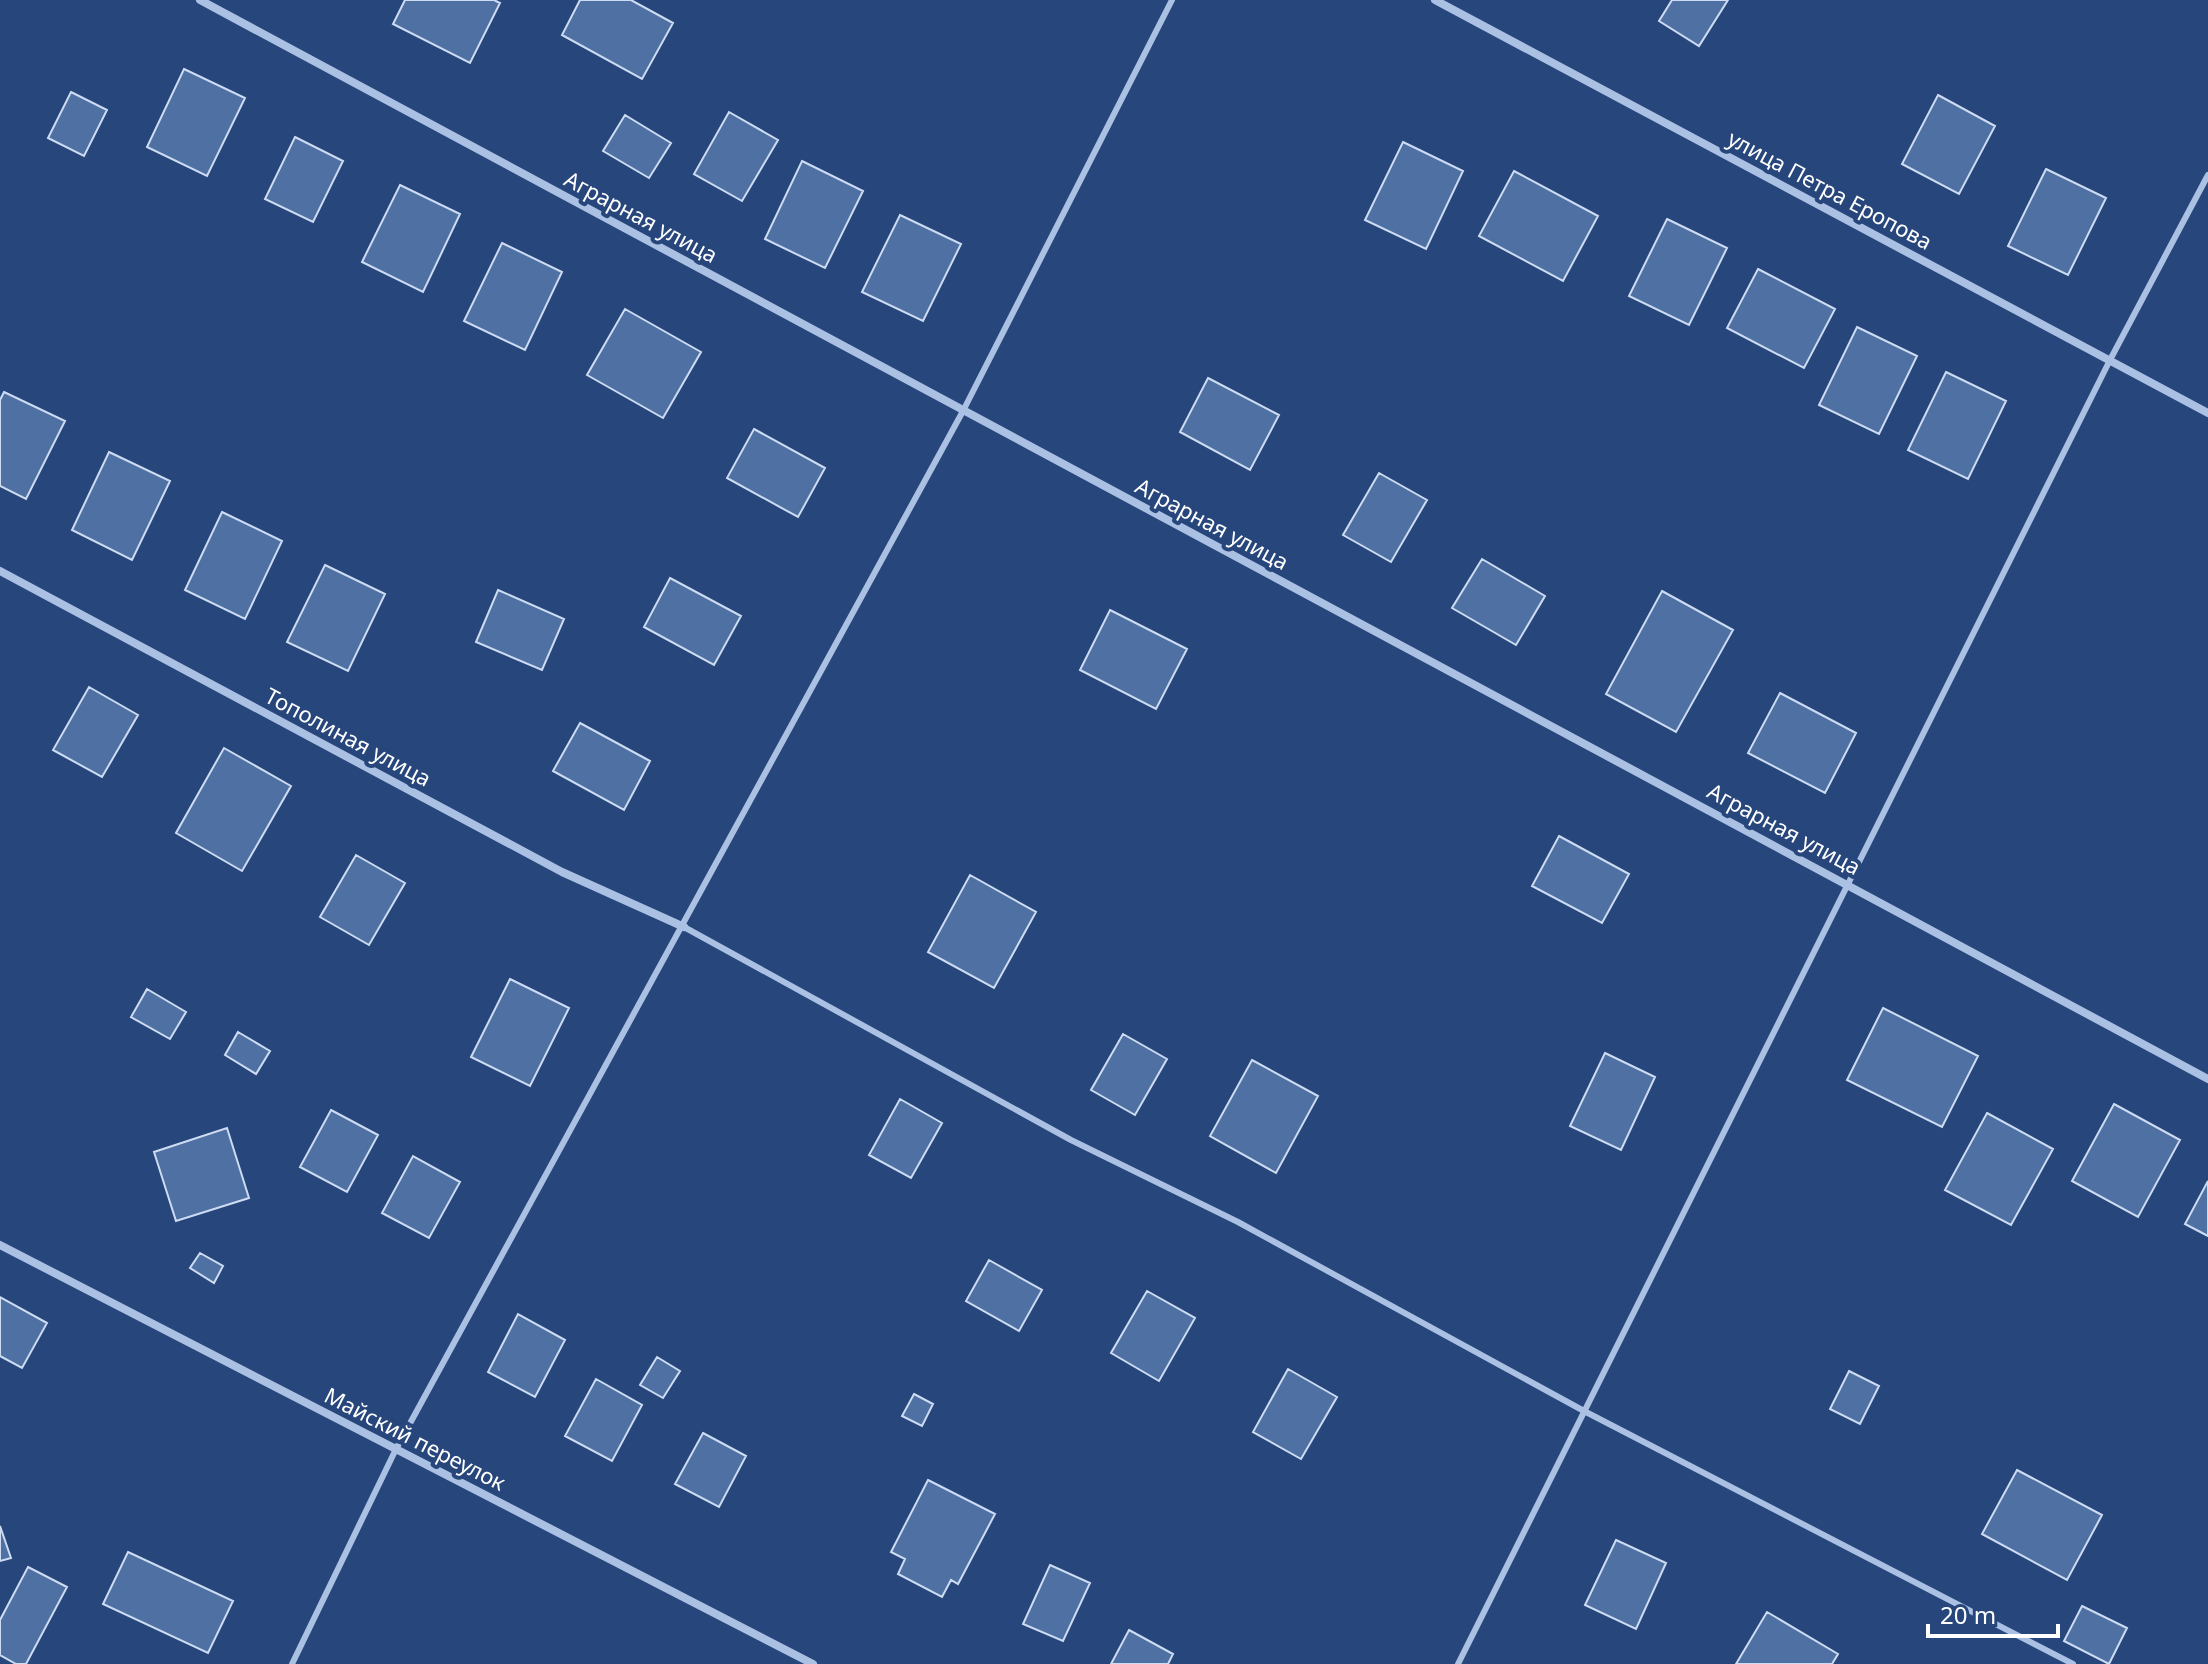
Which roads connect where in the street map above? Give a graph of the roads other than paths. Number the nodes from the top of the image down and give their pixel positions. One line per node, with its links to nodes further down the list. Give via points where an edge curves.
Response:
1 (200, 0): 6 (street, Аграрная улица)
2 (1172, 0): 6 (lane)
3 (1435, 0): 5 (street, улица Петра Еропова)
4 (2208, 175): 5 (lane)
5 (2110, 360): 7 (street, улица Петра Еропова); 9 (lane)
6 (963, 411): 9 (street, Аграрная улица); 10 (lane)
7 (2208, 413)
8 (0, 571): 10 (street, Тополиная улица, via 562,872)
9 (1848, 883): 11 (street, Аграрная улица); 13 (lane)
10 (684, 927): 13 (lane, via 1071,1140 1238,1222); 14 (lane)
11 (2208, 1079)
12 (0, 1245): 14 (street, Майский переулок)
13 (1584, 1411): 17 (lane); 18 (lane)
14 (396, 1449): 15 (lane); 16 (street, Майский переулок)
15 (292, 1664)
16 (813, 1664)
17 (1458, 1664)
18 (2073, 1664)

